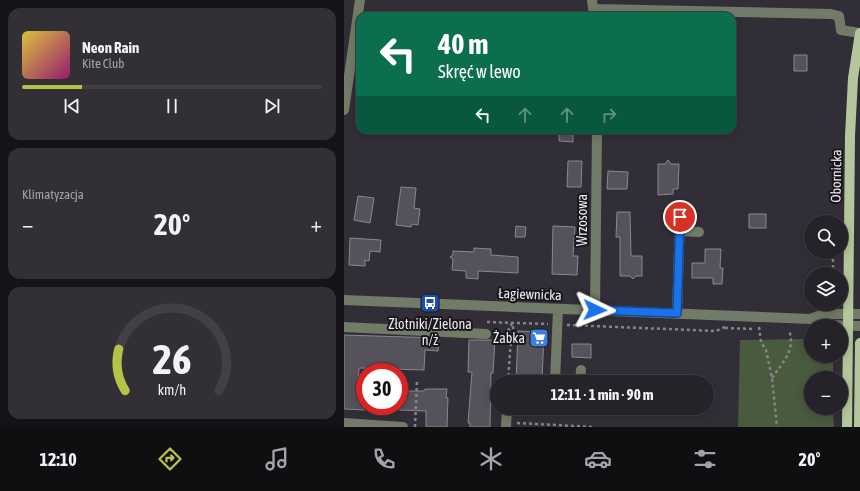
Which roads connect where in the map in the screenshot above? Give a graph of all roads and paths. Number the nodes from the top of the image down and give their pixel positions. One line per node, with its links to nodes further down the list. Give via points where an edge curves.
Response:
1 (360, 0): 3 (street)
2 (594, 8): 5 (street, via 831,14 839,16 841,30)
3 (358, 12)
4 (356, 28): 8 (street)
5 (860, 33): 6 (main road, Obornicka)
6 (859, 45): 7 (main road, Obornicka); 17 (main road, Obornicka, via 853,78 850,136)
7 (860, 61)
8 (344, 110)
9 (597, 134): 15 (street, Wrzosowa)
10 (680, 217): 11 (street)
11 (680, 231): 12 (street); 16 (street)
12 (699, 232)
13 (344, 300): 14 (street, Łagiewnicka)
14 (558, 309): 15 (street, Łagiewnicka); 34 (street)
15 (595, 310): 16 (street, Łagiewnicka)
16 (677, 313): 19 (street, Łagiewnicka)
17 (848, 314): 18 (street, Łagiewnicka); 20 (street, Łagiewnicka, via 824,314); 21 (main road, Obornicka)
18 (860, 314)
19 (758, 316): 20 (street, Łagiewnicka); 36 (path, via 761,342 766,350)
20 (810, 319)
21 (848, 319)
22 (596, 326): 26 (path, via 716,331)
23 (848, 326): 24 (street, Łagiewnicka)
24 (860, 326)
25 (344, 327): 28 (street)
26 (724, 328)
27 (789, 330): 36 (path, via 791,348)
28 (486, 334)
29 (511, 338): 29 (path, via 514,332 512,323 508,331); 33 (path)
30 (860, 343): 47 (main road)
31 (848, 363): 46 (main road, Obornicka)
32 (580, 370): 35 (street)
33 (508, 375)
34 (555, 375)
35 (580, 375)
36 (772, 378): 45 (path)
37 (417, 382): 43 (path)
38 (507, 415): 40 (street)
39 (344, 423): 42 (street)
40 (506, 425): 41 (path)
41 (548, 426): 44 (path)
42 (402, 427)
43 (415, 427)
44 (594, 427)
45 (777, 427)
46 (847, 427)
47 (859, 427)

